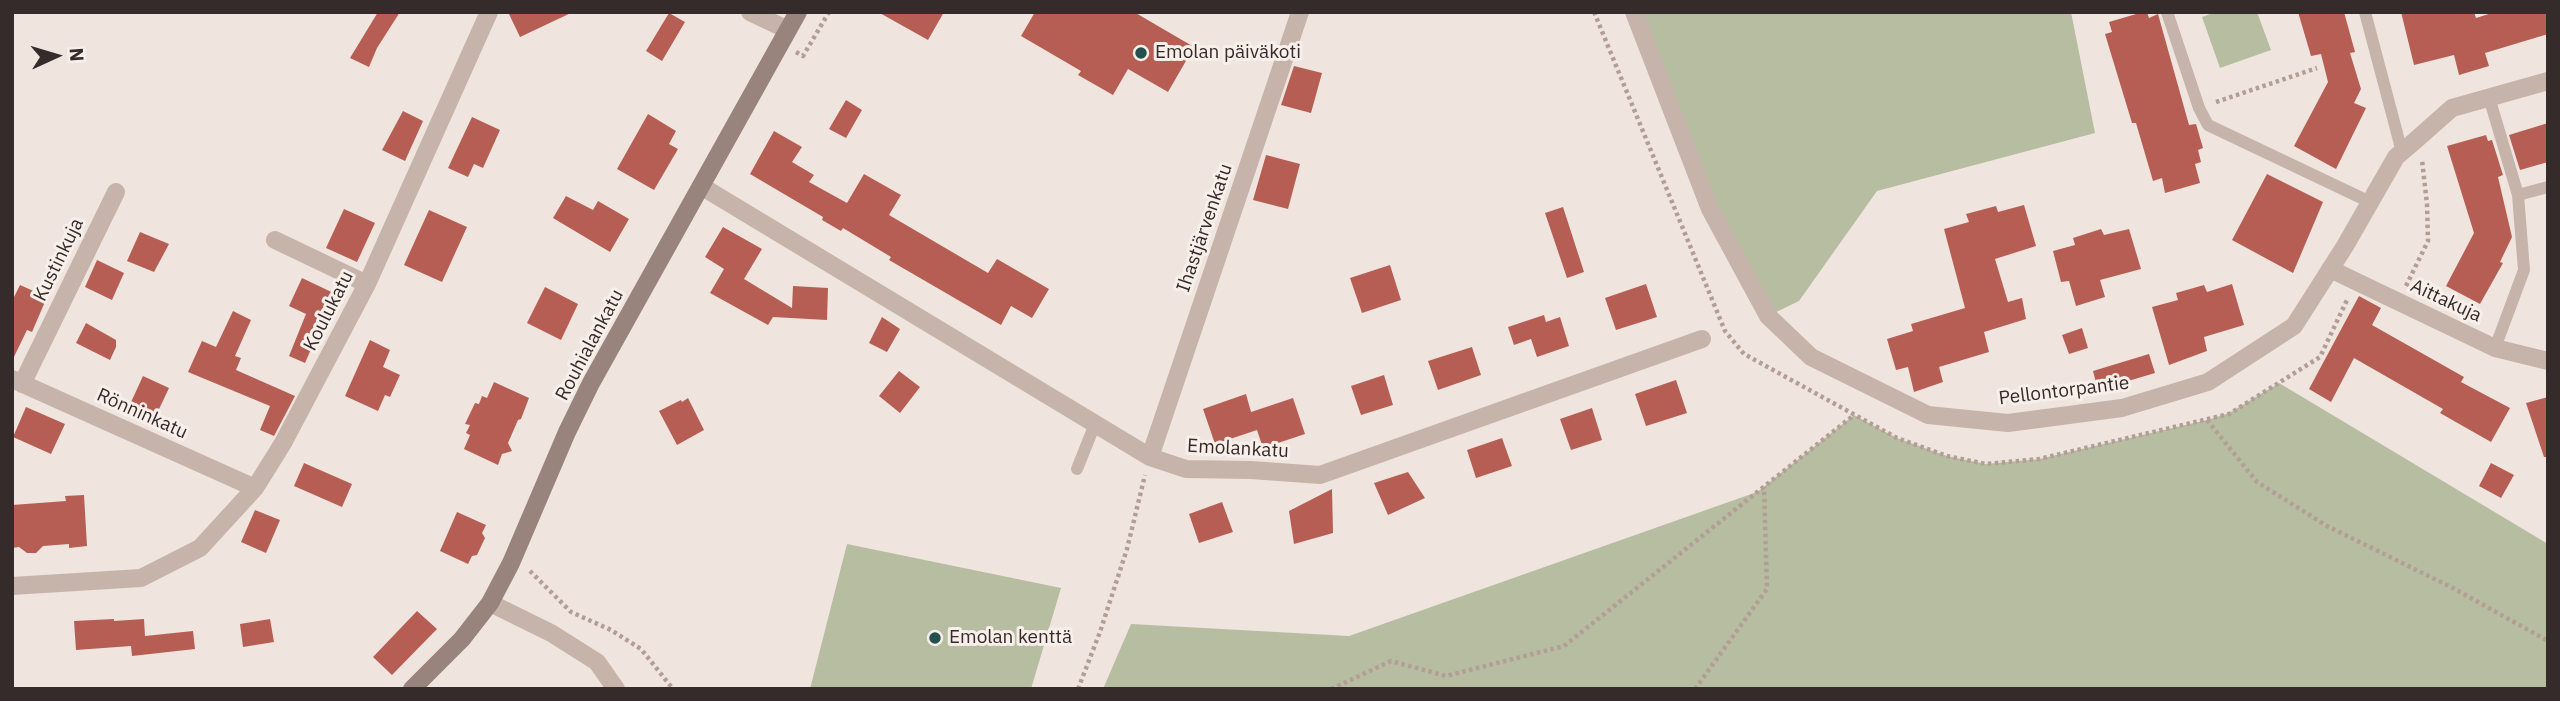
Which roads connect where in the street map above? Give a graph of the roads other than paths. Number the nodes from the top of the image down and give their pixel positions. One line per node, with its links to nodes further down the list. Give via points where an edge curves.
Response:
1 (489, 12): 19 (street, Koulukatu)
2 (750, 12): 8 (street)
3 (798, 12): 8 (street, Rouhialankatu)
4 (1300, 12): 25 (street, Ihastjärvenkatu)
5 (1634, 12): 18 (street, Pellontorpantie, via 1710,209 1768,316 1811,356 1928,415 2008,424 2122,408 2208,382 2294,326)
6 (2167, 12): 16 (lane, via 2208,125)
7 (2365, 12): 11 (lane)
8 (788, 30): 12 (street, Rouhialankatu)
9 (2548, 80): 10 (street, Pellontorpantie)
10 (2489, 97): 11 (street, Pellontorpantie, via 2452,108); 15 (lane)
11 (2402, 152): 16 (street, Pellontorpantie)
12 (701, 186): 24 (street, Emolankatu); 29 (street, Rouhialankatu, via 591,383)
13 (2548, 187): 15 (lane)
14 (116, 192): 23 (street, Kustinkuja)
15 (2518, 195): 21 (lane, via 2525,270)
16 (2370, 202): 18 (street, Pellontorpantie)
17 (275, 240): 19 (street)
18 (2330, 269): 21 (street, Aittakuja)
19 (367, 285): 27 (street, Koulukatu)
20 (1702, 339): 25 (street, Emolankatu, via 1320,475 1186,469)
21 (2495, 348): 22 (street, Aittakuja)
22 (2548, 361)
23 (17, 381): 27 (street, Rönninkatu)
24 (1095, 424): 25 (street, Emolankatu); 26 (lane)
25 (1150, 457)
26 (1077, 469)
27 (255, 488): 28 (street, Koulukatu, via 200,548 141,578)
28 (12, 586)
29 (490, 603): 30 (street, Rouhialankatu); 31 (street, via 597,662)
30 (412, 689)
31 (616, 689)

